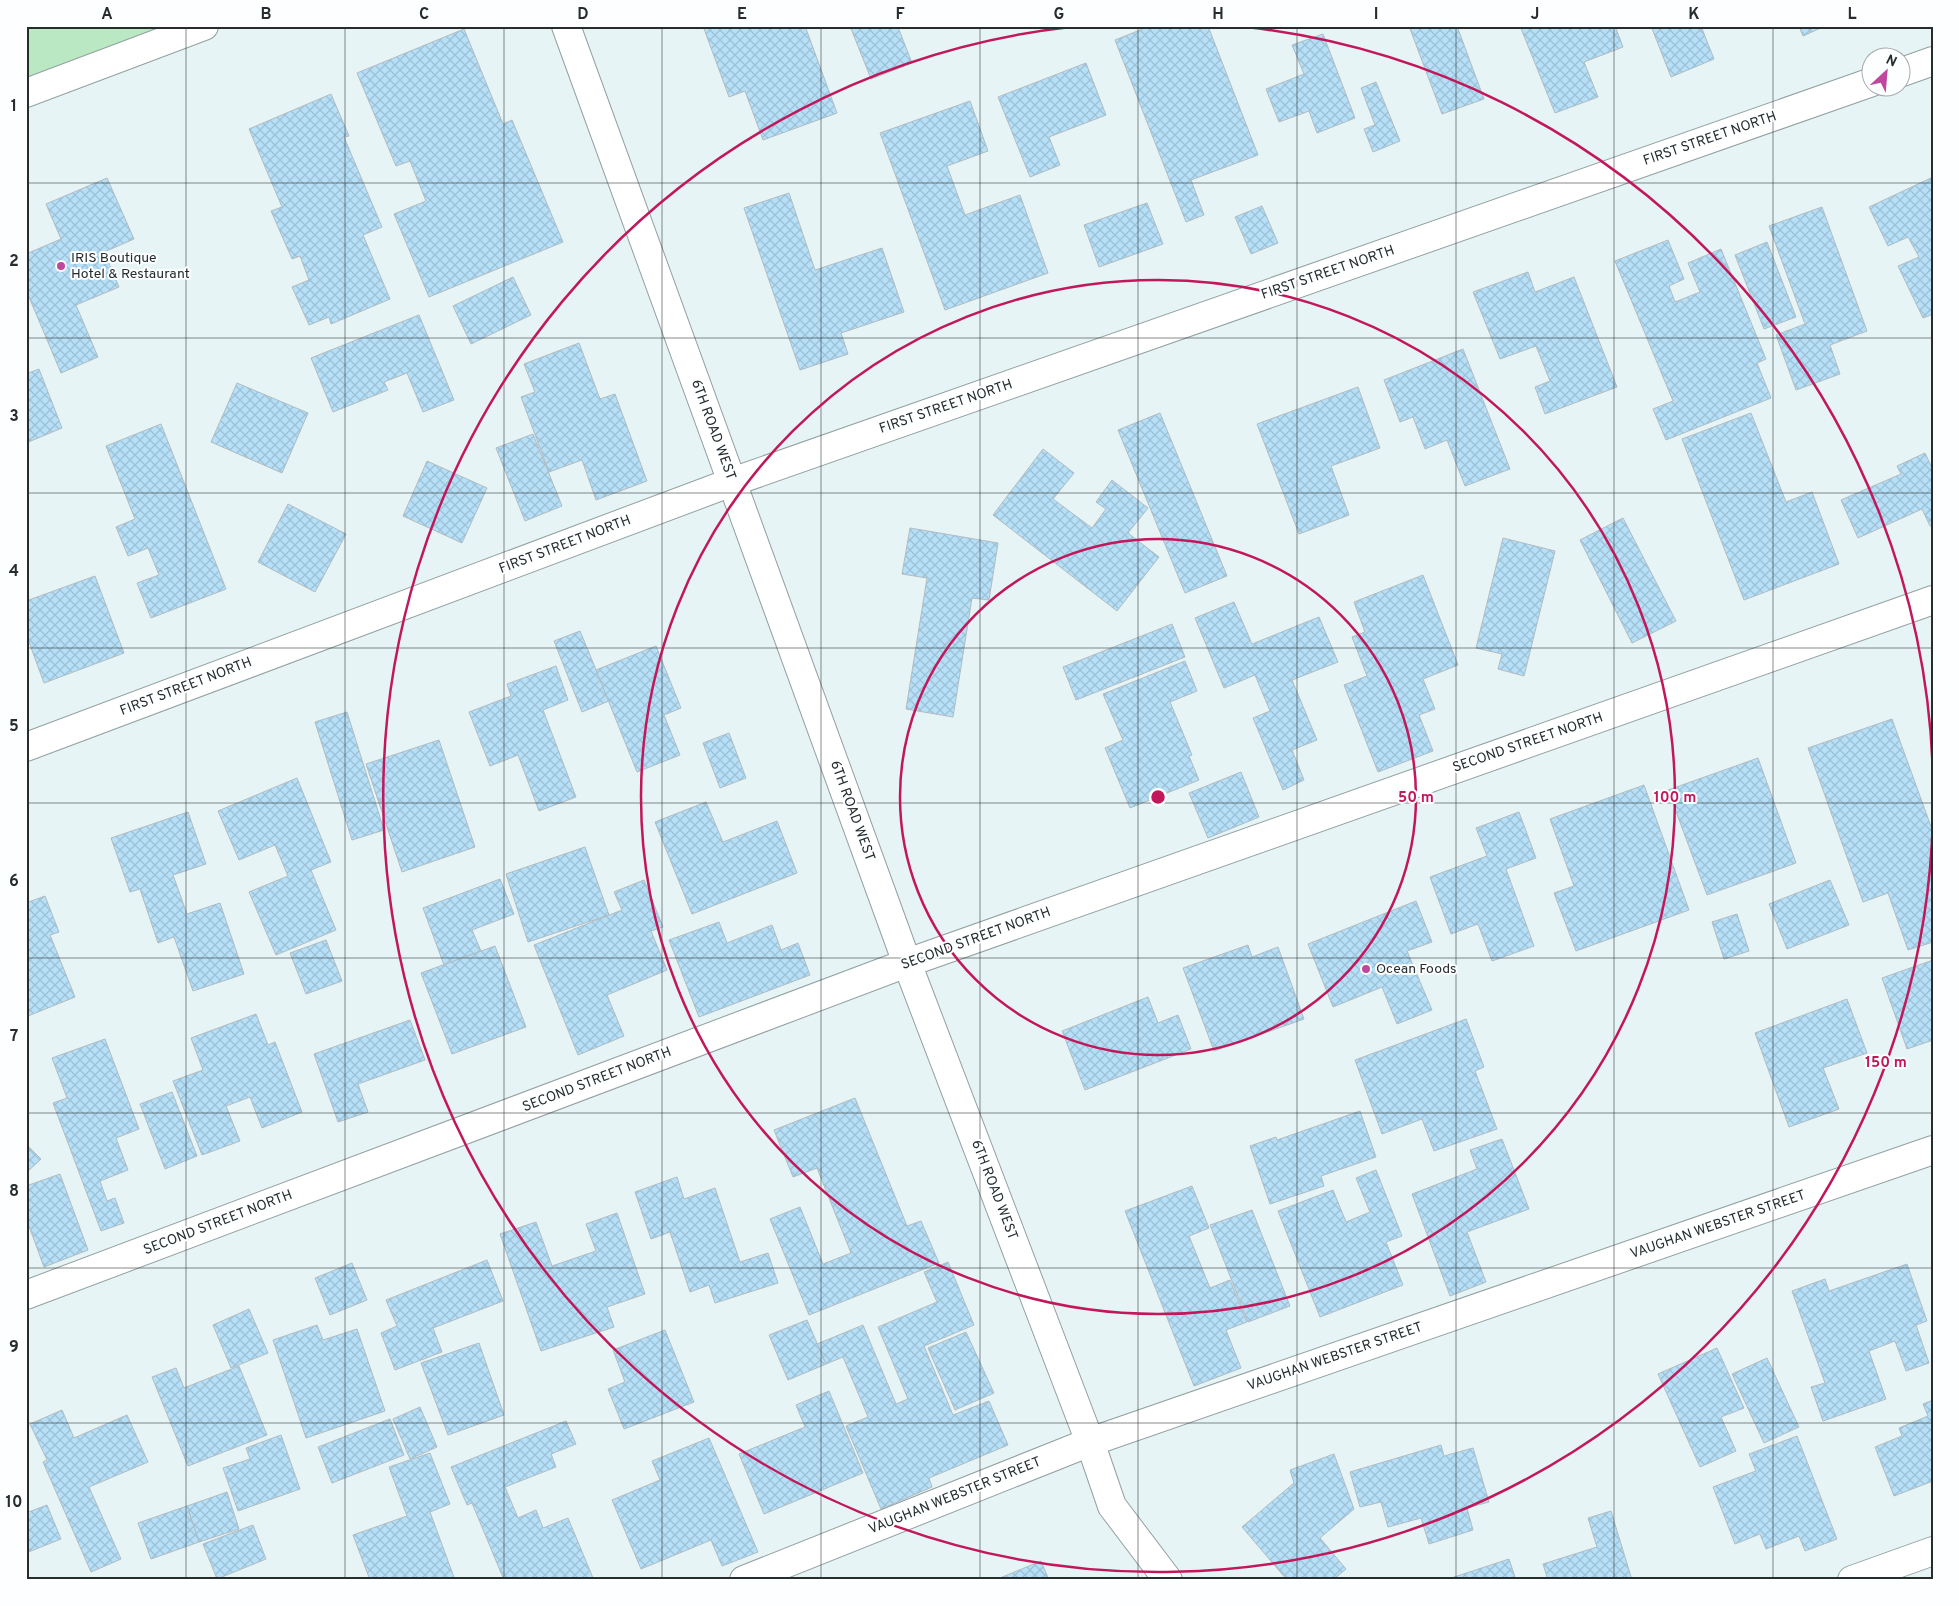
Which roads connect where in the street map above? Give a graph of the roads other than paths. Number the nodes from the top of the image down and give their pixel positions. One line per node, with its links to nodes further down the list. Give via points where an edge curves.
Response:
1 (204, 26): 6 (street)
2 (566, 26): 7 (street, 6TH ROAD WEST)
3 (1933, 61): 4 (street)
4 (1912, 68)
5 (1862, 86): 7 (street, FIRST STREET NORTH)
6 (26, 93)
7 (732, 482): 9 (street, FIRST STREET NORTH); 10 (street, 6TH ROAD WEST)
8 (1933, 600): 10 (street, SECOND STREET NORTH)
9 (26, 747)
10 (907, 963): 12 (street, SECOND STREET NORTH); 13 (street, 6TH ROAD WEST)
11 (1933, 1150): 13 (street, VAUGHAN WEBSTER STREET)
12 (26, 1295)
13 (1090, 1442): 15 (street, VAUGHAN WEBSTER STREET); 16 (street, 6TH ROAD WEST, via 1112,1506)
14 (1933, 1551): 17 (street)
15 (744, 1580)
16 (1168, 1580)
17 (1852, 1580)

